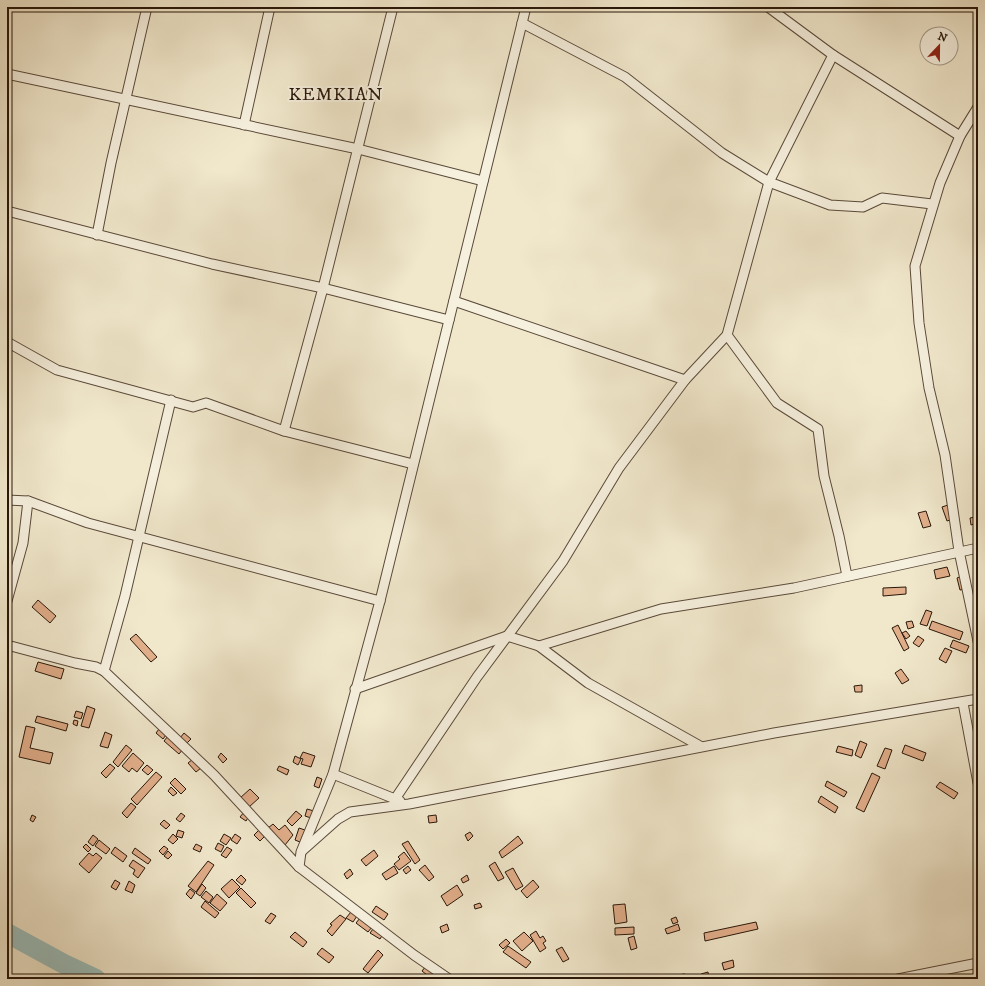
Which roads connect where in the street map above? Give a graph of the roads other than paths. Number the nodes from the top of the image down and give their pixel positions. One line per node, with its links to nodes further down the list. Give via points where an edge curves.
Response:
1 (147, 7): 9 (street)
2 (270, 7): 11 (street)
3 (393, 7): 13 (street)
4 (526, 7): 6 (street)
5 (768, 7): 7 (street)
6 (522, 23): 14 (street); 15 (street, via 626,77 722,152)
7 (833, 55): 12 (street); 15 (street)
8 (7, 74): 9 (street)
9 (127, 99): 11 (street); 18 (street, via 111,162)
10 (978, 107): 12 (street)
11 (244, 125): 13 (street)
12 (960, 136): 16 (street)
13 (358, 149): 14 (street); 19 (street)
14 (483, 181): 20 (street)
15 (769, 182): 16 (street, via 830,205 863,207 882,198); 22 (street)
16 (932, 204): 32 (street, via 915,266 919,323 929,388 945,455)
17 (7, 211): 18 (street)
18 (97, 235): 19 (street)
19 (323, 288): 21 (street); 26 (street)
20 (454, 301): 21 (street); 24 (street)
21 (449, 320): 27 (street)
22 (727, 335): 24 (street); 33 (street, via 777,403 818,429 824,476)
23 (7, 342): 25 (street, via 57,370)
24 (685, 380): 36 (street, via 619,468 563,561)
25 (171, 400): 26 (street, via 193,407 206,403); 30 (street)
26 (284, 431): 27 (street)
27 (413, 464): 35 (street)
28 (7, 500): 29 (street)
29 (28, 501): 30 (street, via 88,523); 34 (street, via 23,543)
30 (139, 536): 35 (street); 40 (street)
31 (978, 548): 32 (street)
32 (959, 551): 33 (street); 37 (street)
33 (846, 576): 39 (street, via 794,588 662,609)
34 (7, 601)
35 (380, 601): 41 (street)
36 (507, 636): 39 (street); 41 (street); 47 (street, via 439,731)
37 (978, 641)
38 (7, 645): 40 (street)
39 (539, 646): 44 (street, via 588,684)
40 (104, 671): 50 (street, via 214,776)
41 (355, 690): 45 (street)
42 (978, 699): 43 (street)
43 (963, 703): 44 (street); 46 (street)
44 (700, 746): 48 (street)
45 (333, 774): 47 (street); 49 (street)
46 (978, 783)
47 (395, 799): 48 (street)
48 (409, 804): 49 (street, via 350,812 338,819)
49 (301, 852): 50 (street)
50 (299, 867): 52 (street)
51 (978, 964): 53 (street)
52 (449, 979)
53 (898, 979)

